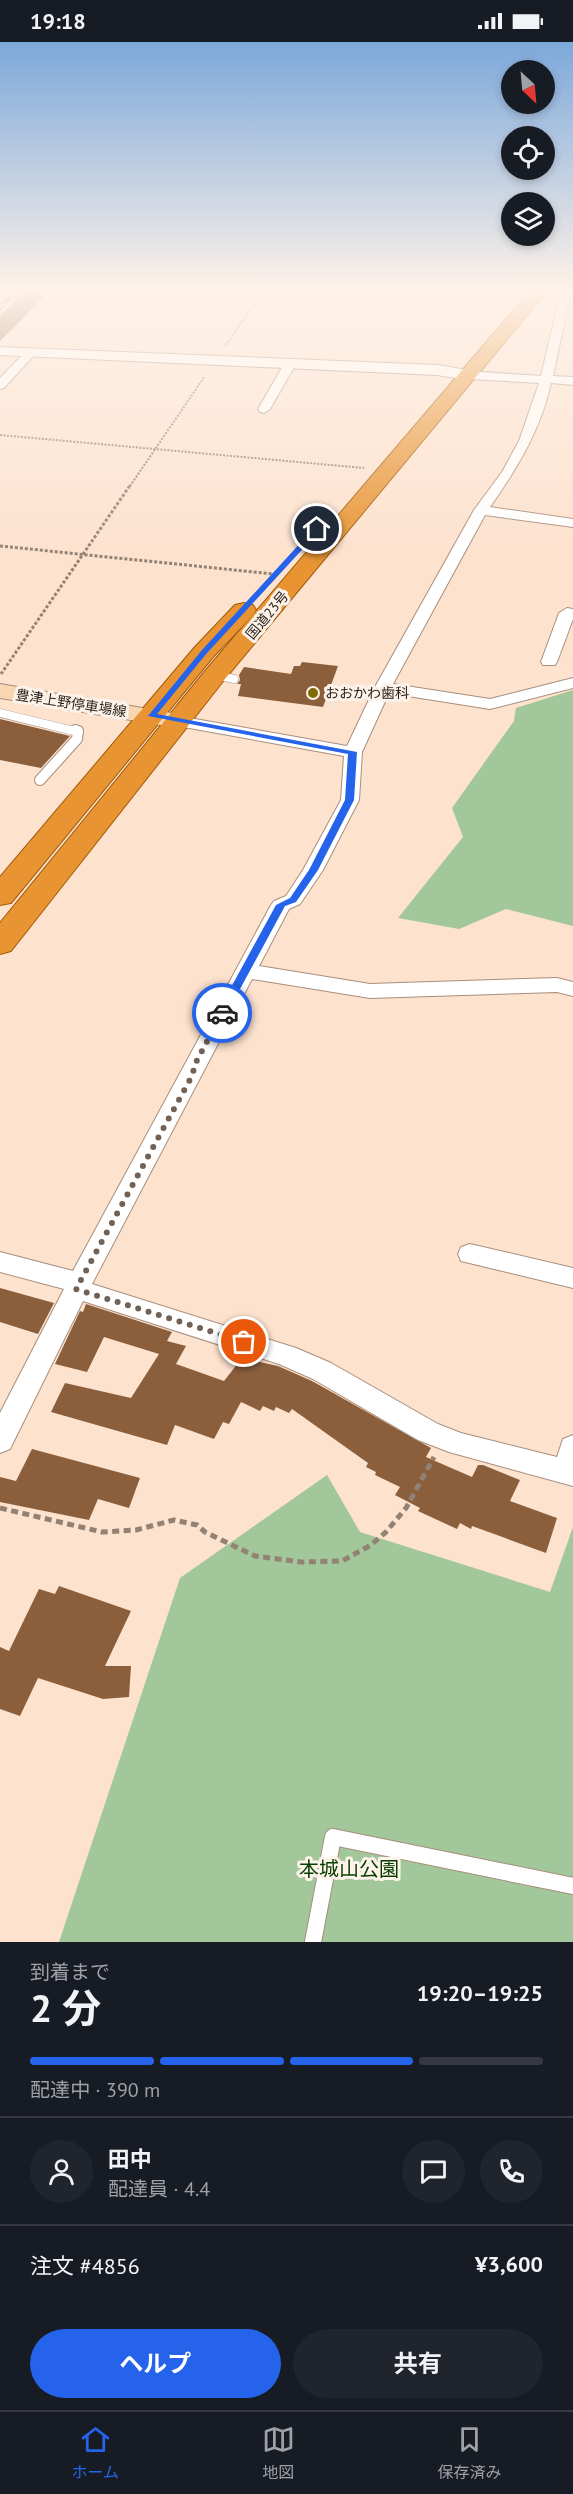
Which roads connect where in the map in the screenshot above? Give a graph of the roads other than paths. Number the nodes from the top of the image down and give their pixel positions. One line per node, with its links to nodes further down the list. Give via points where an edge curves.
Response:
1 (544, 379): 8 (street, via 543,393 525,441)
2 (281, 380): 7 (street)
3 (453, 380): 16 (highway, 国道23号, via 204,652)
4 (455, 380): 17 (highway, 国道23号, via 417,438 224,677)
5 (554, 380): 6 (street)
6 (573, 381)
7 (264, 409)
8 (482, 510): 9 (street); 13 (street)
9 (573, 523)
10 (573, 614): 11 (street, via 567,613)
11 (549, 663)
12 (573, 683): 13 (street, via 490,704)
13 (383, 687): 18 (street)
14 (0, 691): 16 (main road, 豊津上野停車場線)
15 (0, 714): 19 (lane, via 78,731 77,739)
16 (152, 716): 17 (main road, 豊津上野停車場線); 20 (highway, 国道23号)
17 (178, 721): 18 (street); 21 (highway, 国道23号)
18 (353, 752): 22 (street, via 350,800 313,870 293,900 281,905)
19 (40, 780)
20 (0, 896)
21 (0, 944)
22 (245, 971): 23 (street, via 370,991 557,985); 27 (street)
23 (573, 989)
24 (471, 1254): 26 (street)
25 (0, 1262): 27 (street)
26 (573, 1278)
27 (78, 1286): 28 (street); 29 (street, via 287,1356 322,1371 428,1432 471,1448)
28 (0, 1441)
29 (571, 1464)
30 (573, 1887): 31 (lane, via 333,1837)
31 (313, 1942)

